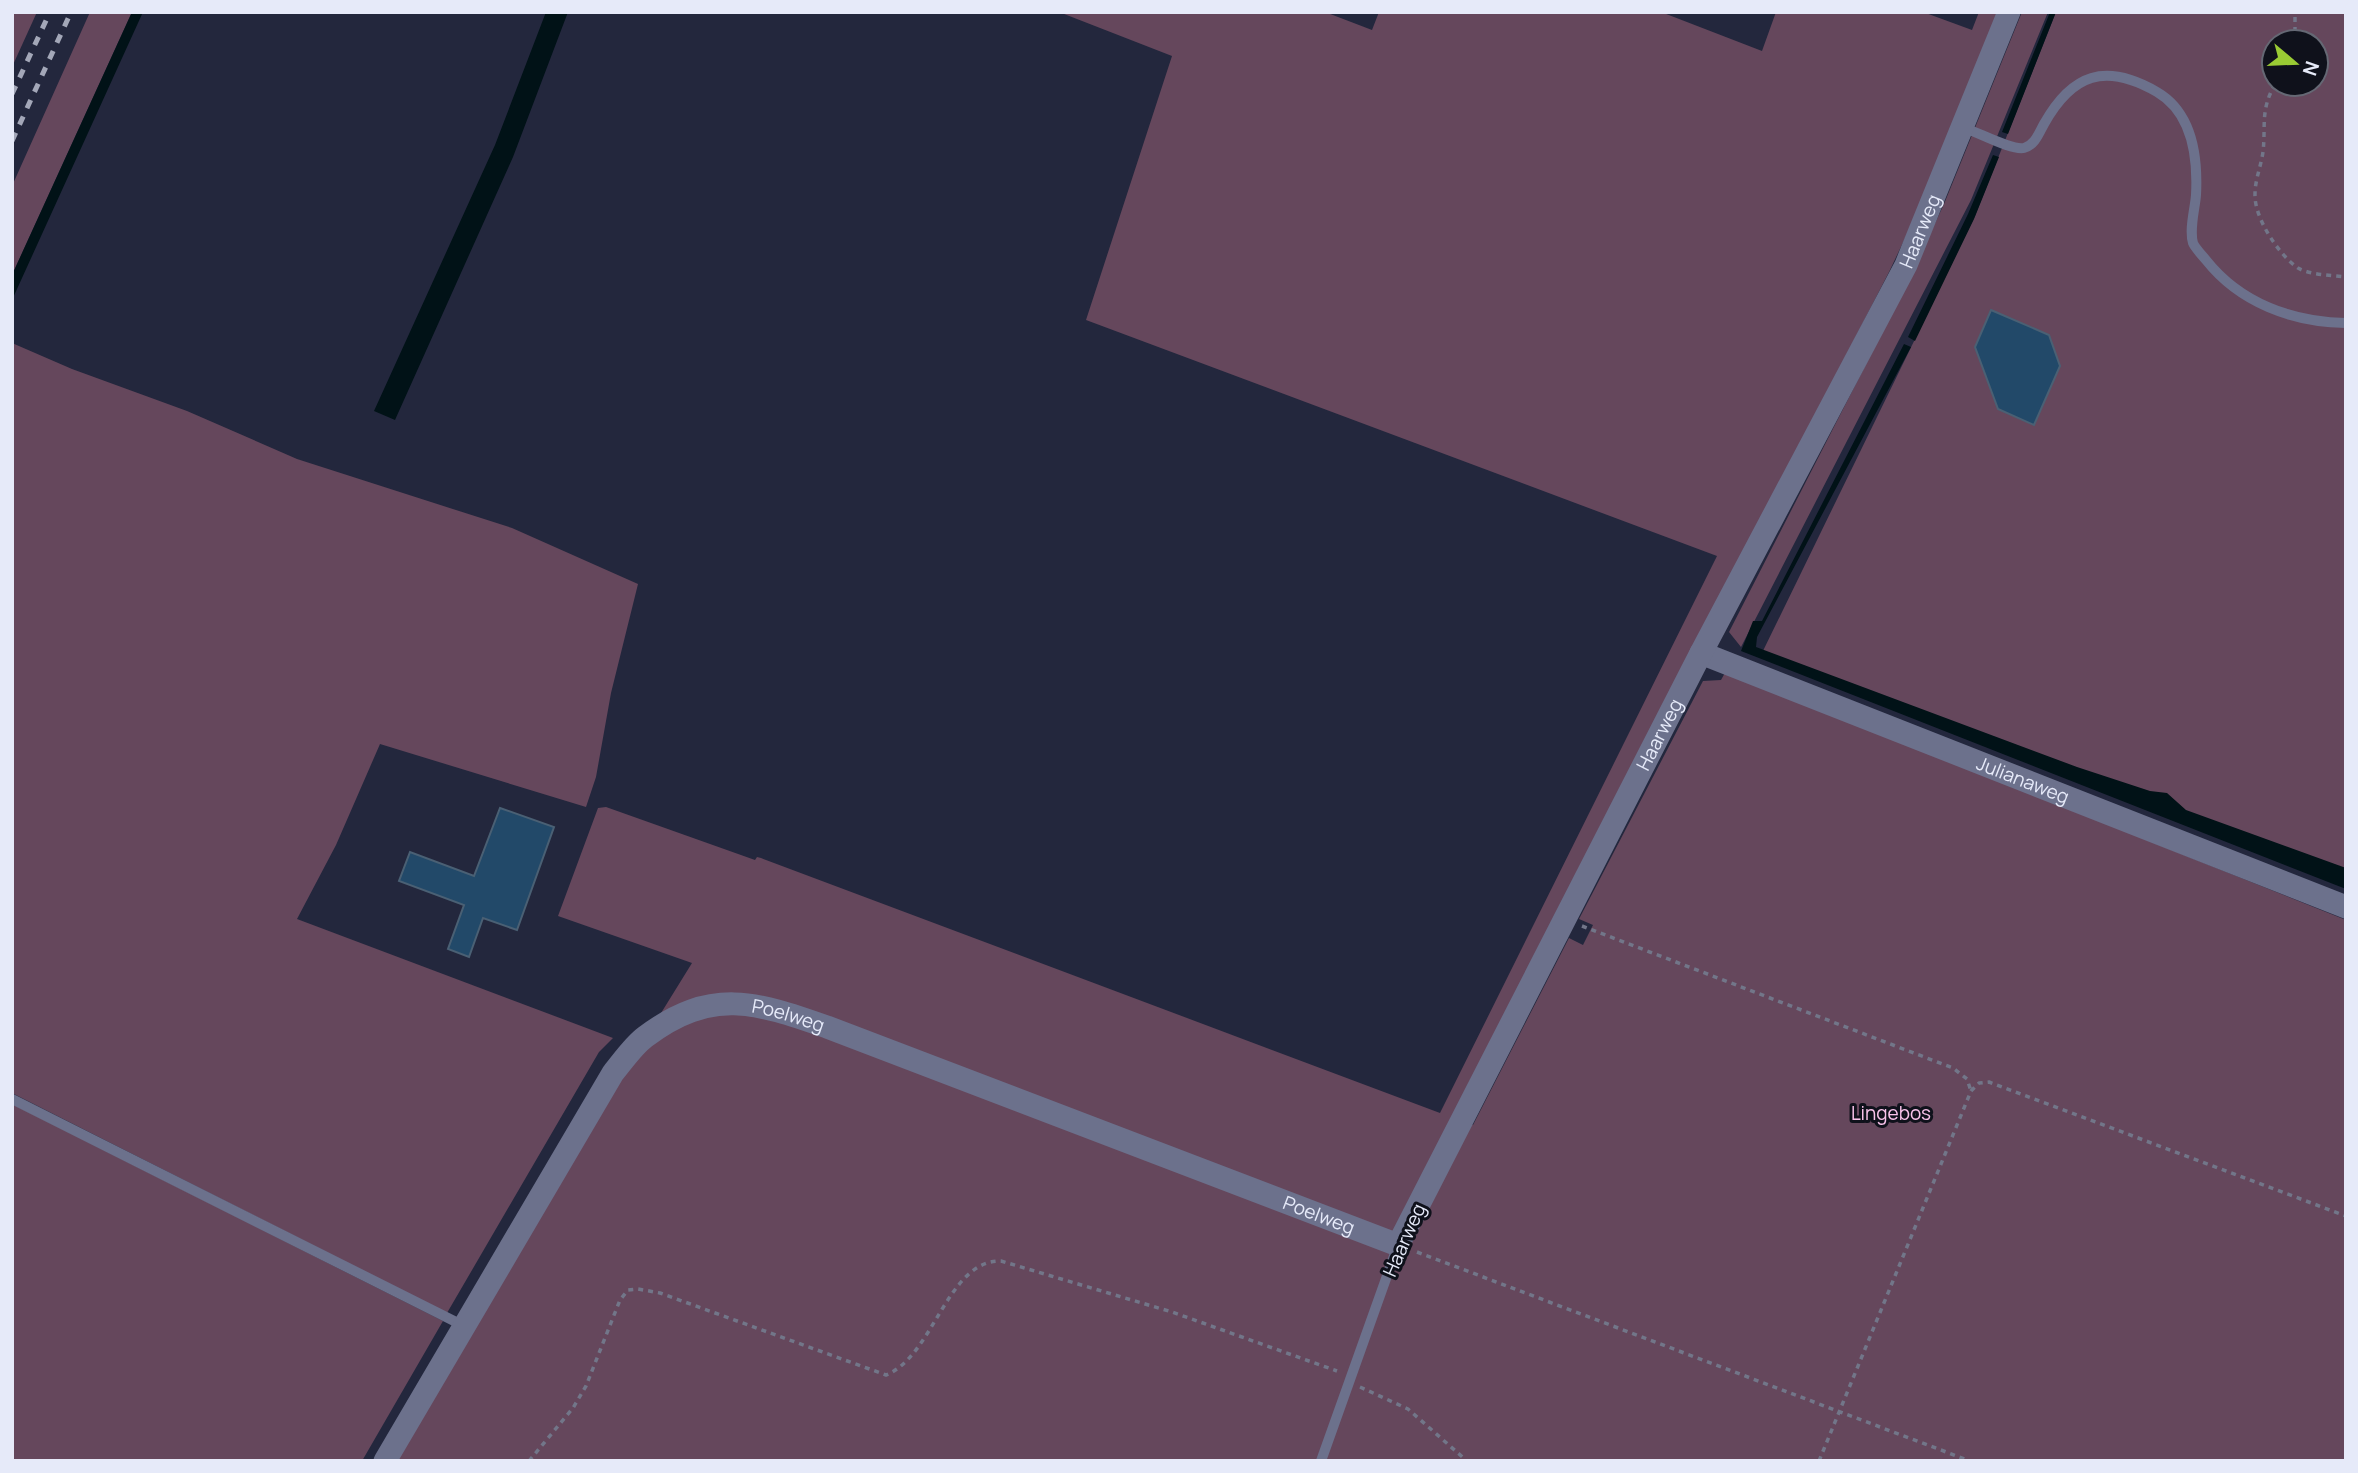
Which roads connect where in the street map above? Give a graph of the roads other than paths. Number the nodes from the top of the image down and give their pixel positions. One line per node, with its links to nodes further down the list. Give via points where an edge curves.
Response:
1 (2010, 12): 2 (street, Haarweg)
2 (1964, 128): 3 (lane, via 2024,148 2035,141 2059,100 2089,76 2113,75 2156,91 2186,122 2195,156 2193,243 2213,268 2269,310); 4 (street, Haarweg, via 1906,265)
3 (2346, 323)
4 (1701, 653): 5 (street, Julianaweg); 7 (street, Haarweg)
5 (2346, 907)
6 (12, 1099): 8 (lane)
7 (1398, 1245): 8 (street, Poelweg, via 777,1009 721,1002 679,1016 643,1038 613,1073); 10 (lane, Haarweg)
8 (464, 1326): 9 (street, Poelweg)
9 (385, 1461)
10 (1321, 1461)

